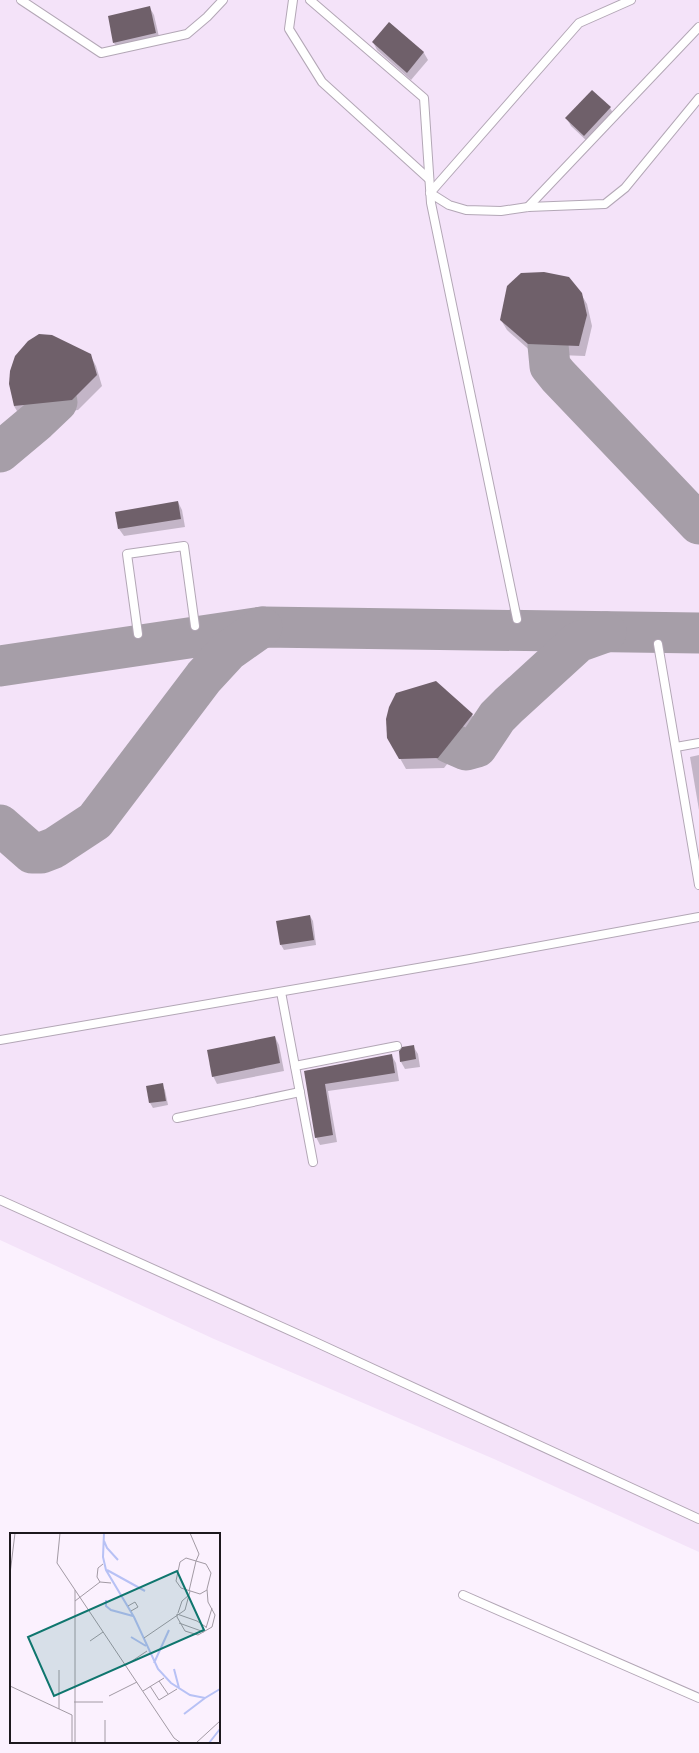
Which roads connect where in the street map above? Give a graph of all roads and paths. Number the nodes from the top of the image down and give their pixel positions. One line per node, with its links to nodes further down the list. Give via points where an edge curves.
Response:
1 (21, 0): 2 (lane, via 101,53 187,34)
2 (223, 0)
3 (293, 0): 8 (lane, via 289,29 322,82)
4 (310, 0): 8 (lane, via 424,98)
5 (631, 0): 9 (lane, via 579,23)
6 (699, 27): 10 (lane)
7 (699, 98): 10 (lane, via 625,188 605,204)
8 (429, 179): 9 (lane)
9 (430, 193): 10 (lane, via 449,205 466,210 501,211); 11 (lane)
10 (528, 207)
11 (517, 619)
12 (195, 626): 13 (lane, via 184,546 127,554)
13 (138, 634)
14 (658, 644): 16 (lane)
15 (699, 743): 16 (lane)
16 (676, 747): 17 (lane)
17 (699, 885)
18 (699, 917): 19 (lane)
19 (281, 992): 20 (lane); 22 (lane)
20 (0, 1040)
21 (397, 1046): 22 (lane)
22 (295, 1066): 23 (lane)
23 (300, 1092): 24 (lane); 25 (lane)
24 (177, 1118)
25 (313, 1162)
26 (0, 1200): 27 (lane)
27 (699, 1519)
28 (463, 1595): 29 (lane)
29 (699, 1698)

